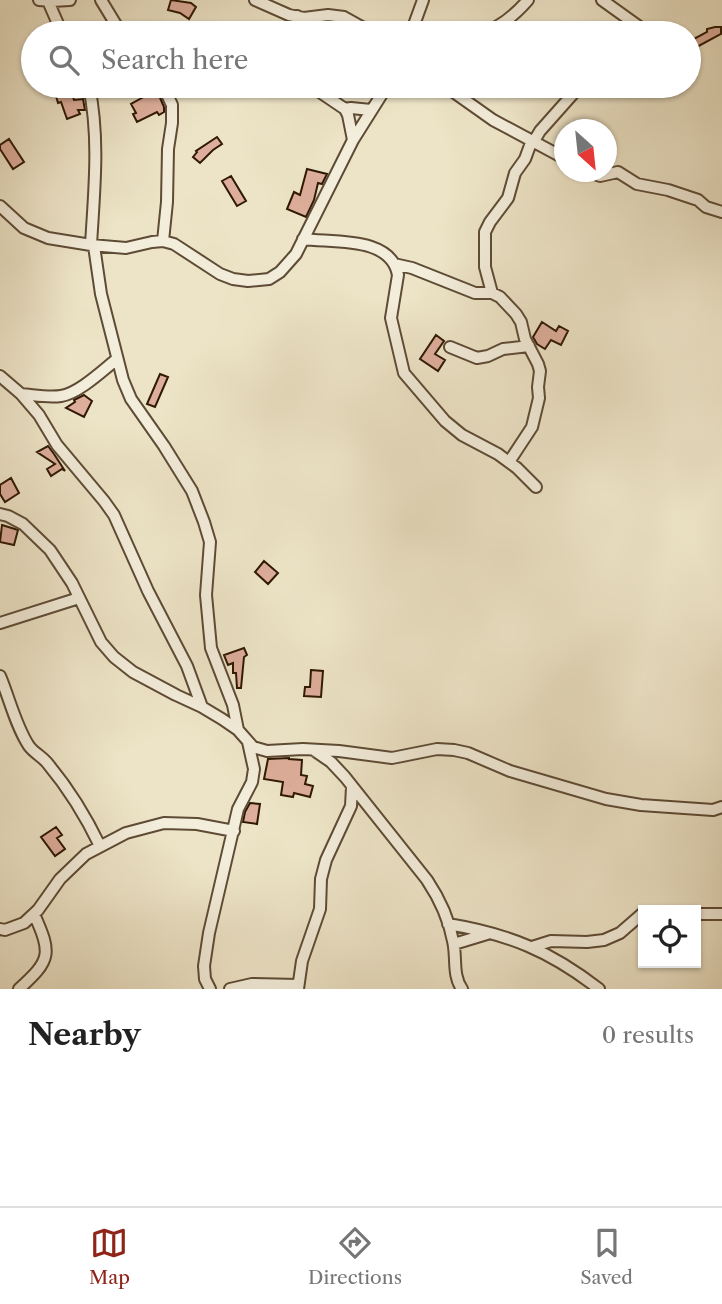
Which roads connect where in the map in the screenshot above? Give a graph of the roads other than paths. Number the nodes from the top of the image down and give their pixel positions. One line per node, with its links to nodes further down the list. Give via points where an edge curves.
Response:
1 (39, 0): 8 (street)
2 (70, 0): 8 (street)
3 (101, 0): 11 (street)
4 (255, 0): 9 (street)
5 (423, 0): 14 (street)
6 (528, 0): 15 (street)
7 (602, 0): 16 (street)
8 (48, 1): 10 (street)
9 (297, 16): 12 (street); 13 (street)
10 (57, 21)
11 (114, 21)
12 (296, 21)
13 (351, 21)
14 (415, 21)
15 (506, 21)
16 (628, 21)
17 (91, 98): 33 (street, via 96,177)
18 (169, 98): 32 (street, via 173,123)
19 (329, 98): 23 (street)
20 (380, 98): 24 (street)
21 (462, 98): 26 (street)
22 (569, 98): 26 (street)
23 (345, 109): 24 (street); 25 (street)
24 (372, 110): 25 (street)
25 (353, 140): 31 (street)
26 (533, 140): 27 (street); 35 (street, via 508,198 485,232 485,267)
27 (554, 152)
28 (617, 172): 30 (street, via 637,184 698,200)
29 (0, 206): 33 (street, via 24,228 48,238)
30 (722, 212)
31 (303, 240): 32 (street, via 280,272 269,279 248,281 220,274); 34 (street, via 365,245 386,254)
32 (163, 241): 33 (street, via 126,248)
33 (92, 245): 38 (street)
34 (394, 264): 35 (street, via 475,293); 41 (street, via 398,275 391,318 404,373 462,436)
35 (492, 293): 36 (street, via 516,314)
36 (529, 346): 37 (street, via 477,358); 41 (street, via 540,371 539,398 532,427)
37 (450, 347)
38 (117, 359): 40 (street, via 64,396); 48 (street, via 131,399 192,491 204,522 210,542 206,595 211,648)
39 (0, 376): 40 (street)
40 (21, 394): 47 (street, via 114,515)
41 (509, 462): 42 (street)
42 (536, 487)
43 (0, 514): 44 (street, via 35,534)
44 (79, 598): 45 (street); 47 (street, via 114,657 133,672)
45 (0, 623)
46 (0, 676): 54 (street, via 29,746 61,780)
47 (202, 706): 48 (street)
48 (238, 730): 49 (street)
49 (248, 742): 50 (street, via 267,751); 53 (street, via 252,782 238,808)
50 (312, 749): 51 (street, via 331,762); 52 (street, via 392,758 437,750 468,752 510,771 606,799 713,810)
51 (352, 787): 59 (street, via 427,880); 64 (street, via 351,806 326,860 320,909)
52 (722, 807)
53 (234, 831): 54 (street, via 164,823); 66 (street, via 209,933 204,967)
54 (100, 846): 55 (street, via 60,878)
55 (34, 914): 60 (street, via 24,923); 65 (street, via 47,951 36,973)
56 (701, 914): 57 (street)
57 (721, 914)
58 (638, 917): 63 (street, via 604,940 551,941)
59 (448, 924): 61 (street); 62 (street)
60 (0, 929)
61 (493, 933): 62 (street); 63 (street)
62 (454, 944): 68 (street, via 457,983)
63 (532, 947): 69 (street)
64 (298, 987): 67 (street, via 252,984)
65 (19, 989)
66 (210, 989)
67 (230, 989)
68 (462, 989)
69 (599, 989)

